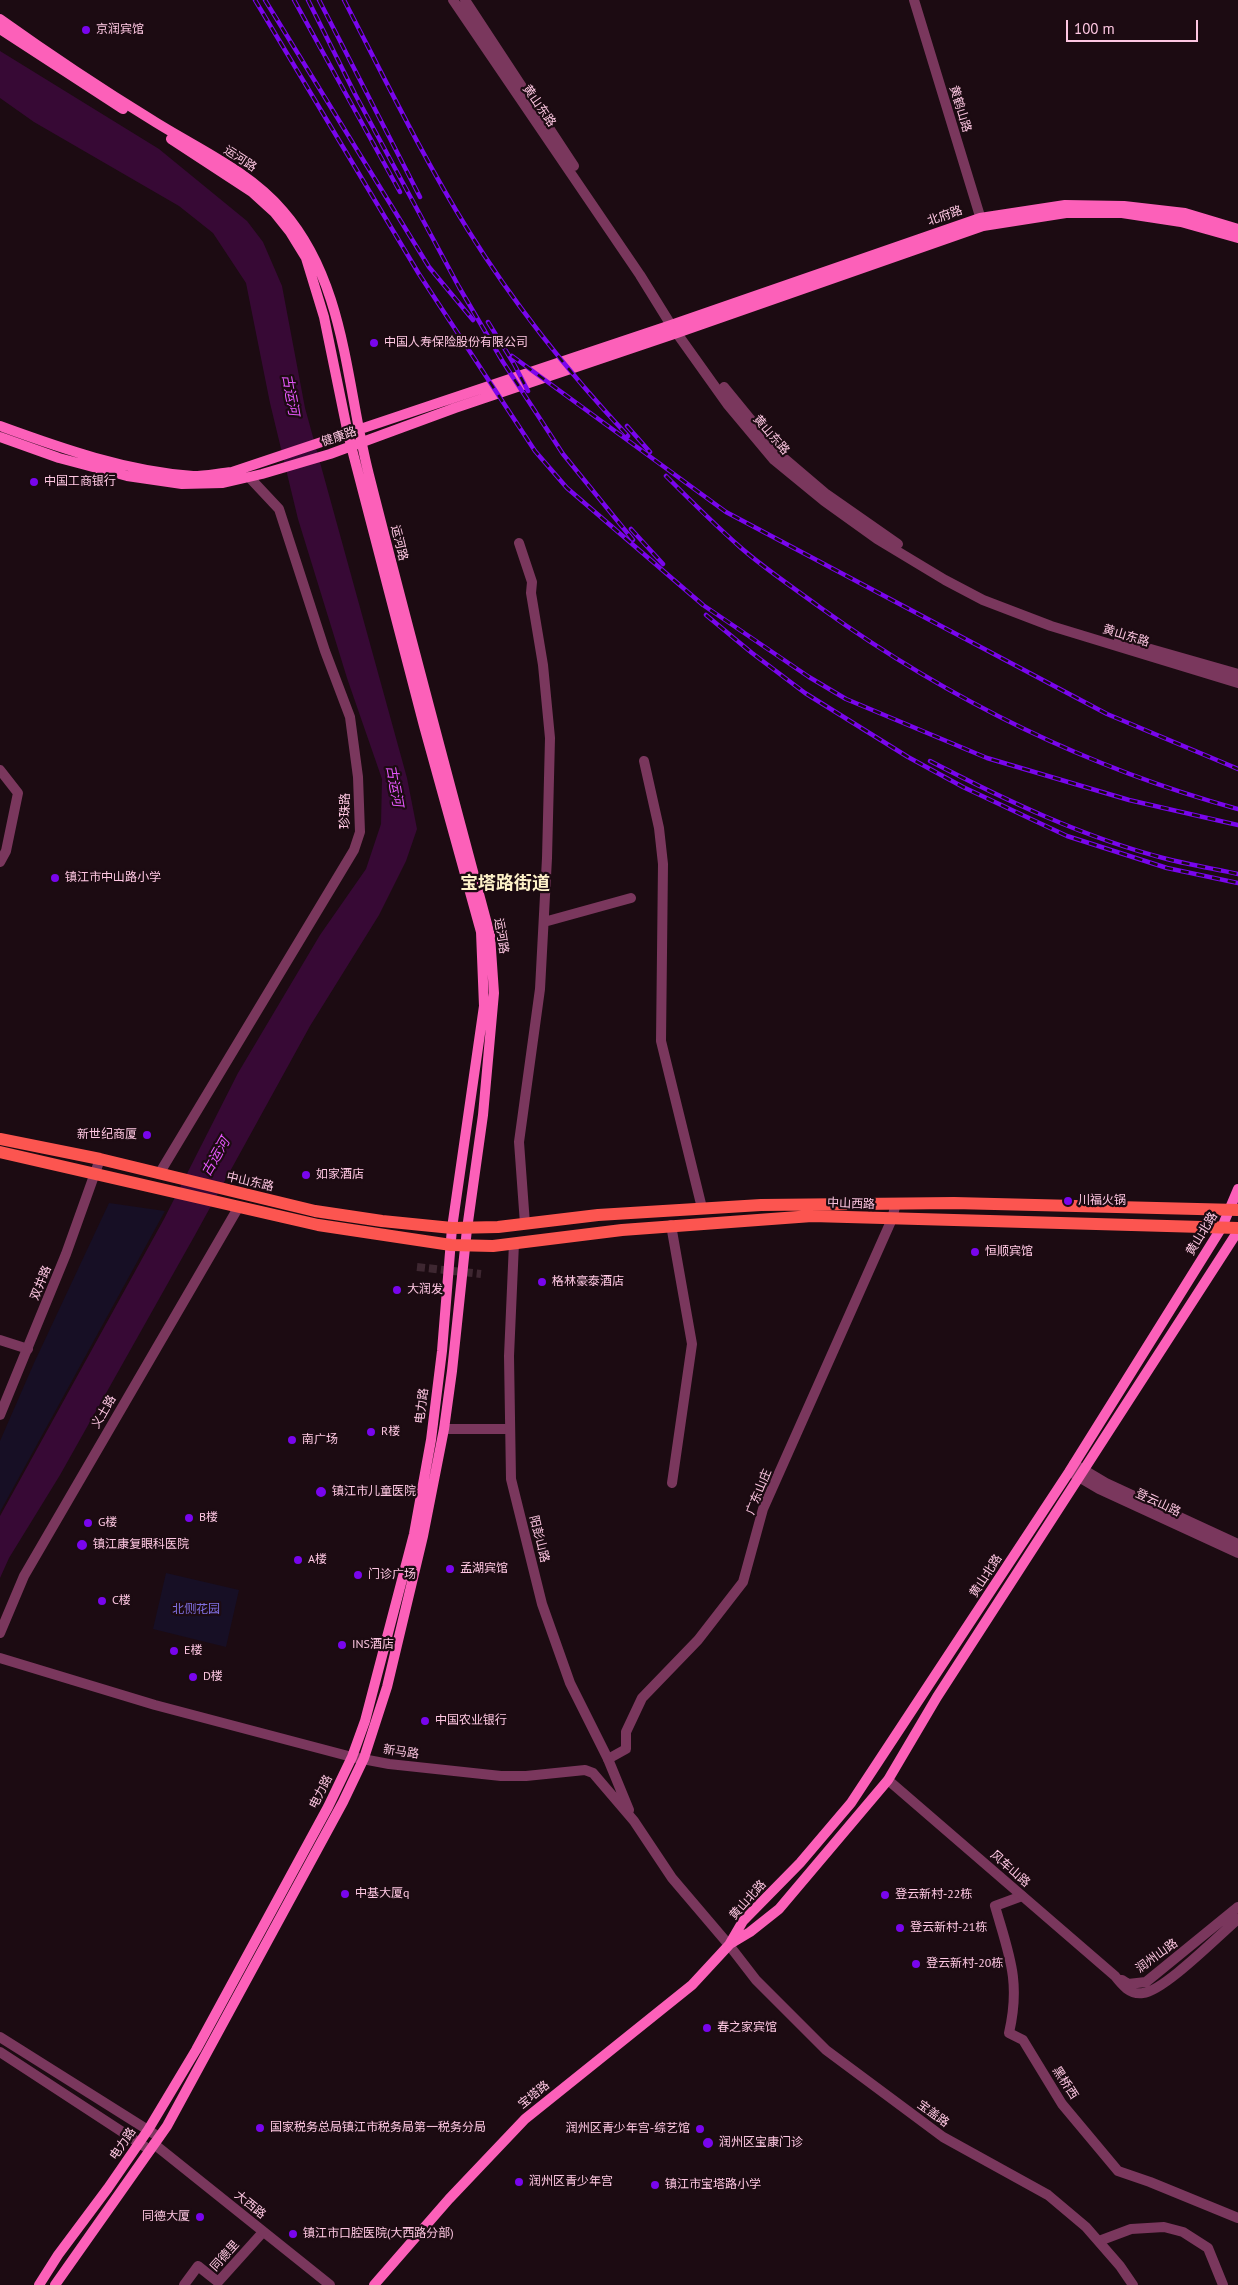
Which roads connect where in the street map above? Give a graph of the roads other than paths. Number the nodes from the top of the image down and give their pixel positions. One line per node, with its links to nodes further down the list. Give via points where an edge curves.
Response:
1 (453, 0): 9 (street, 黄山东路)
2 (465, 0): 9 (street, 黄山东路)
3 (914, 0): 6 (street, 黄鹤山路)
4 (0, 19): 11 (main road, 运河路, via 152,120 256,184 280,207 297,227 326,282 335,310)
5 (0, 29): 11 (main road, 运河路, via 219,169 274,212 306,258)
6 (981, 222): 7 (main road, 北府路, via 1065,205 1124,206 1184,213); 8 (main road, 北府路, via 1066,213 1122,213 1181,222); 9 (main road, 北府路)
7 (1238, 229)
8 (1238, 238)
9 (677, 328): 11 (main road, 健康路); 13 (main road, 健康路); 16 (street, 黄山东路, via 778,453 824,493 910,552 989,595 1053,620); 17 (street, 黄山东路, via 728,405 774,460 824,502 877,539 983,600 1051,626)
10 (0, 426): 11 (main road, 健康路, via 64,450 130,468 195,476 232,472)
11 (353, 432): 13 (main road, 运河路)
12 (0, 437): 14 (main road, 健康路, via 59,458 127,476 182,484 223,483)
13 (356, 445): 14 (main road, 健康路); 37 (main road, 运河路, via 424,726 481,932 484,1006); 38 (main road, 运河路, via 490,935 494,993 483,1115)
14 (249, 477): 27 (street, 珍珠路, via 279,509 350,717 358,776 360,832 354,850)
15 (519, 543): 22 (street, via 532,582 550,738)
16 (1238, 674)
17 (1238, 683)
18 (644, 761): 31 (street, via 659,828 663,864 661,1042)
19 (0, 770): 20 (street, via 18,793 6,851)
20 (0, 862)
21 (632, 898): 22 (street)
22 (544, 922): 34 (street, via 540,989 519,1142)
23 (0, 1139): 25 (main road, 中山东路)
24 (0, 1152): 26 (main road)
25 (100, 1159): 26 (street, 双井路); 27 (main road, 中山东路)
26 (96, 1173): 30 (main road); 44 (street, 双井路)
27 (159, 1174): 37 (main road, 中山东路, via 319,1212)
28 (1238, 1190): 32 (main road, 黄山北路)
29 (896, 1203): 31 (main road, 中山西路); 32 (main road, 中山西路); 33 (street, 广东山庄)
30 (238, 1208): 41 (main road); 53 (street, 义土路, via 24,1576)
31 (702, 1208): 34 (main road, 中山西路)
32 (1234, 1210): 36 (main road, 黄山北路)
33 (892, 1219): 35 (main road, 中山西路, via 812,1216); 36 (main road, 中山西路); 57 (street, 广东山庄, via 763,1509 744,1582 698,1640 642,1698 626,1732 626,1749)
34 (525, 1224): 38 (main road, 中山西路)
35 (672, 1225): 40 (main road, 中山西路); 50 (street, via 692,1344)
36 (1222, 1227): 39 (main road, 中山西路); 48 (main road, 黄山北路)
37 (452, 1228): 38 (main road, 中山东路); 41 (main road, 运河路)
38 (467, 1229): 42 (main road, 运河路)
39 (1238, 1230): 49 (main road, 黄山北路)
40 (514, 1243): 42 (main road, 中山西路); 47 (street, 阳彭山路, via 509,1356)
41 (451, 1244): 42 (main road); 55 (main road, 电力路, via 434,1412 414,1534 365,1722)
42 (465, 1245): 46 (main road, 电力路)
43 (0, 1340): 44 (street)
44 (28, 1349): 45 (street, 双井路)
45 (0, 1415)
46 (444, 1429): 47 (street); 56 (main road, 电力路, via 405,1615 387,1687)
47 (510, 1429): 57 (street, 阳彭山路, via 511,1479 542,1604 570,1683)
48 (1071, 1468): 49 (street, 登云山路); 63 (main road, 黄山北路, via 851,1803 800,1864 743,1921)
49 (1081, 1474): 51 (street, 登云山路); 52 (street, 登云山路, via 1099,1489); 58 (main road, 黄山北路, via 937,1697)
50 (672, 1484)
51 (1238, 1544)
52 (1238, 1553)
53 (0, 1633)
54 (0, 1658): 55 (street, 新马路, via 155,1705)
55 (352, 1757): 56 (street, 新马路); 67 (main road, 电力路, via 249,1955)
56 (364, 1758): 59 (street, 新马路, via 389,1764 501,1776 585,1770 593,1773); 69 (main road, 电力路, via 281,1917)
57 (608, 1759): 59 (street, 阳彭山路)
58 (888, 1780): 60 (street, 风车山路); 63 (main road, 黄山北路, via 779,1909)
59 (634, 1821): 63 (street, 新马路, via 672,1878)
60 (1022, 1896): 64 (street, 风车山路); 70 (street, 黑桥西, via 995,1906 1014,1972 1015,2000 1009,2033 1023,2040 1062,2104 1118,2171)
61 (1238, 1907): 64 (street, 润州山路, via 1146,1982 1128,1984)
62 (1238, 1919): 64 (street, 润州山路, via 1151,1992 1134,1992)
63 (729, 1945): 72 (street, 宝盖路, via 756,1980 826,2050 943,2137 1048,2196); 77 (main road, 宝塔路, via 692,1985 525,2119 449,2198)
64 (1114, 1976)
65 (0, 2037): 67 (street, 大西路)
66 (0, 2052): 68 (street, 大西路)
67 (148, 2130): 68 (main road, 电力路); 69 (street, 大西路)
68 (139, 2142): 69 (street, 大西路); 73 (main road, 电力路)
69 (154, 2144): 71 (street, 大西路); 74 (main road, 电力路)
70 (1238, 2218)
71 (263, 2232): 75 (street, 同德里, via 218,2282 198,2266); 76 (street, 大西路)
72 (1099, 2241): 78 (street, 宝盖路); 79 (street, via 1131,2229 1164,2227 1184,2232 1208,2248)
73 (39, 2285)
74 (55, 2285)
75 (184, 2285)
76 (330, 2285)
77 (374, 2285)
78 (1133, 2285)
79 (1223, 2285)

